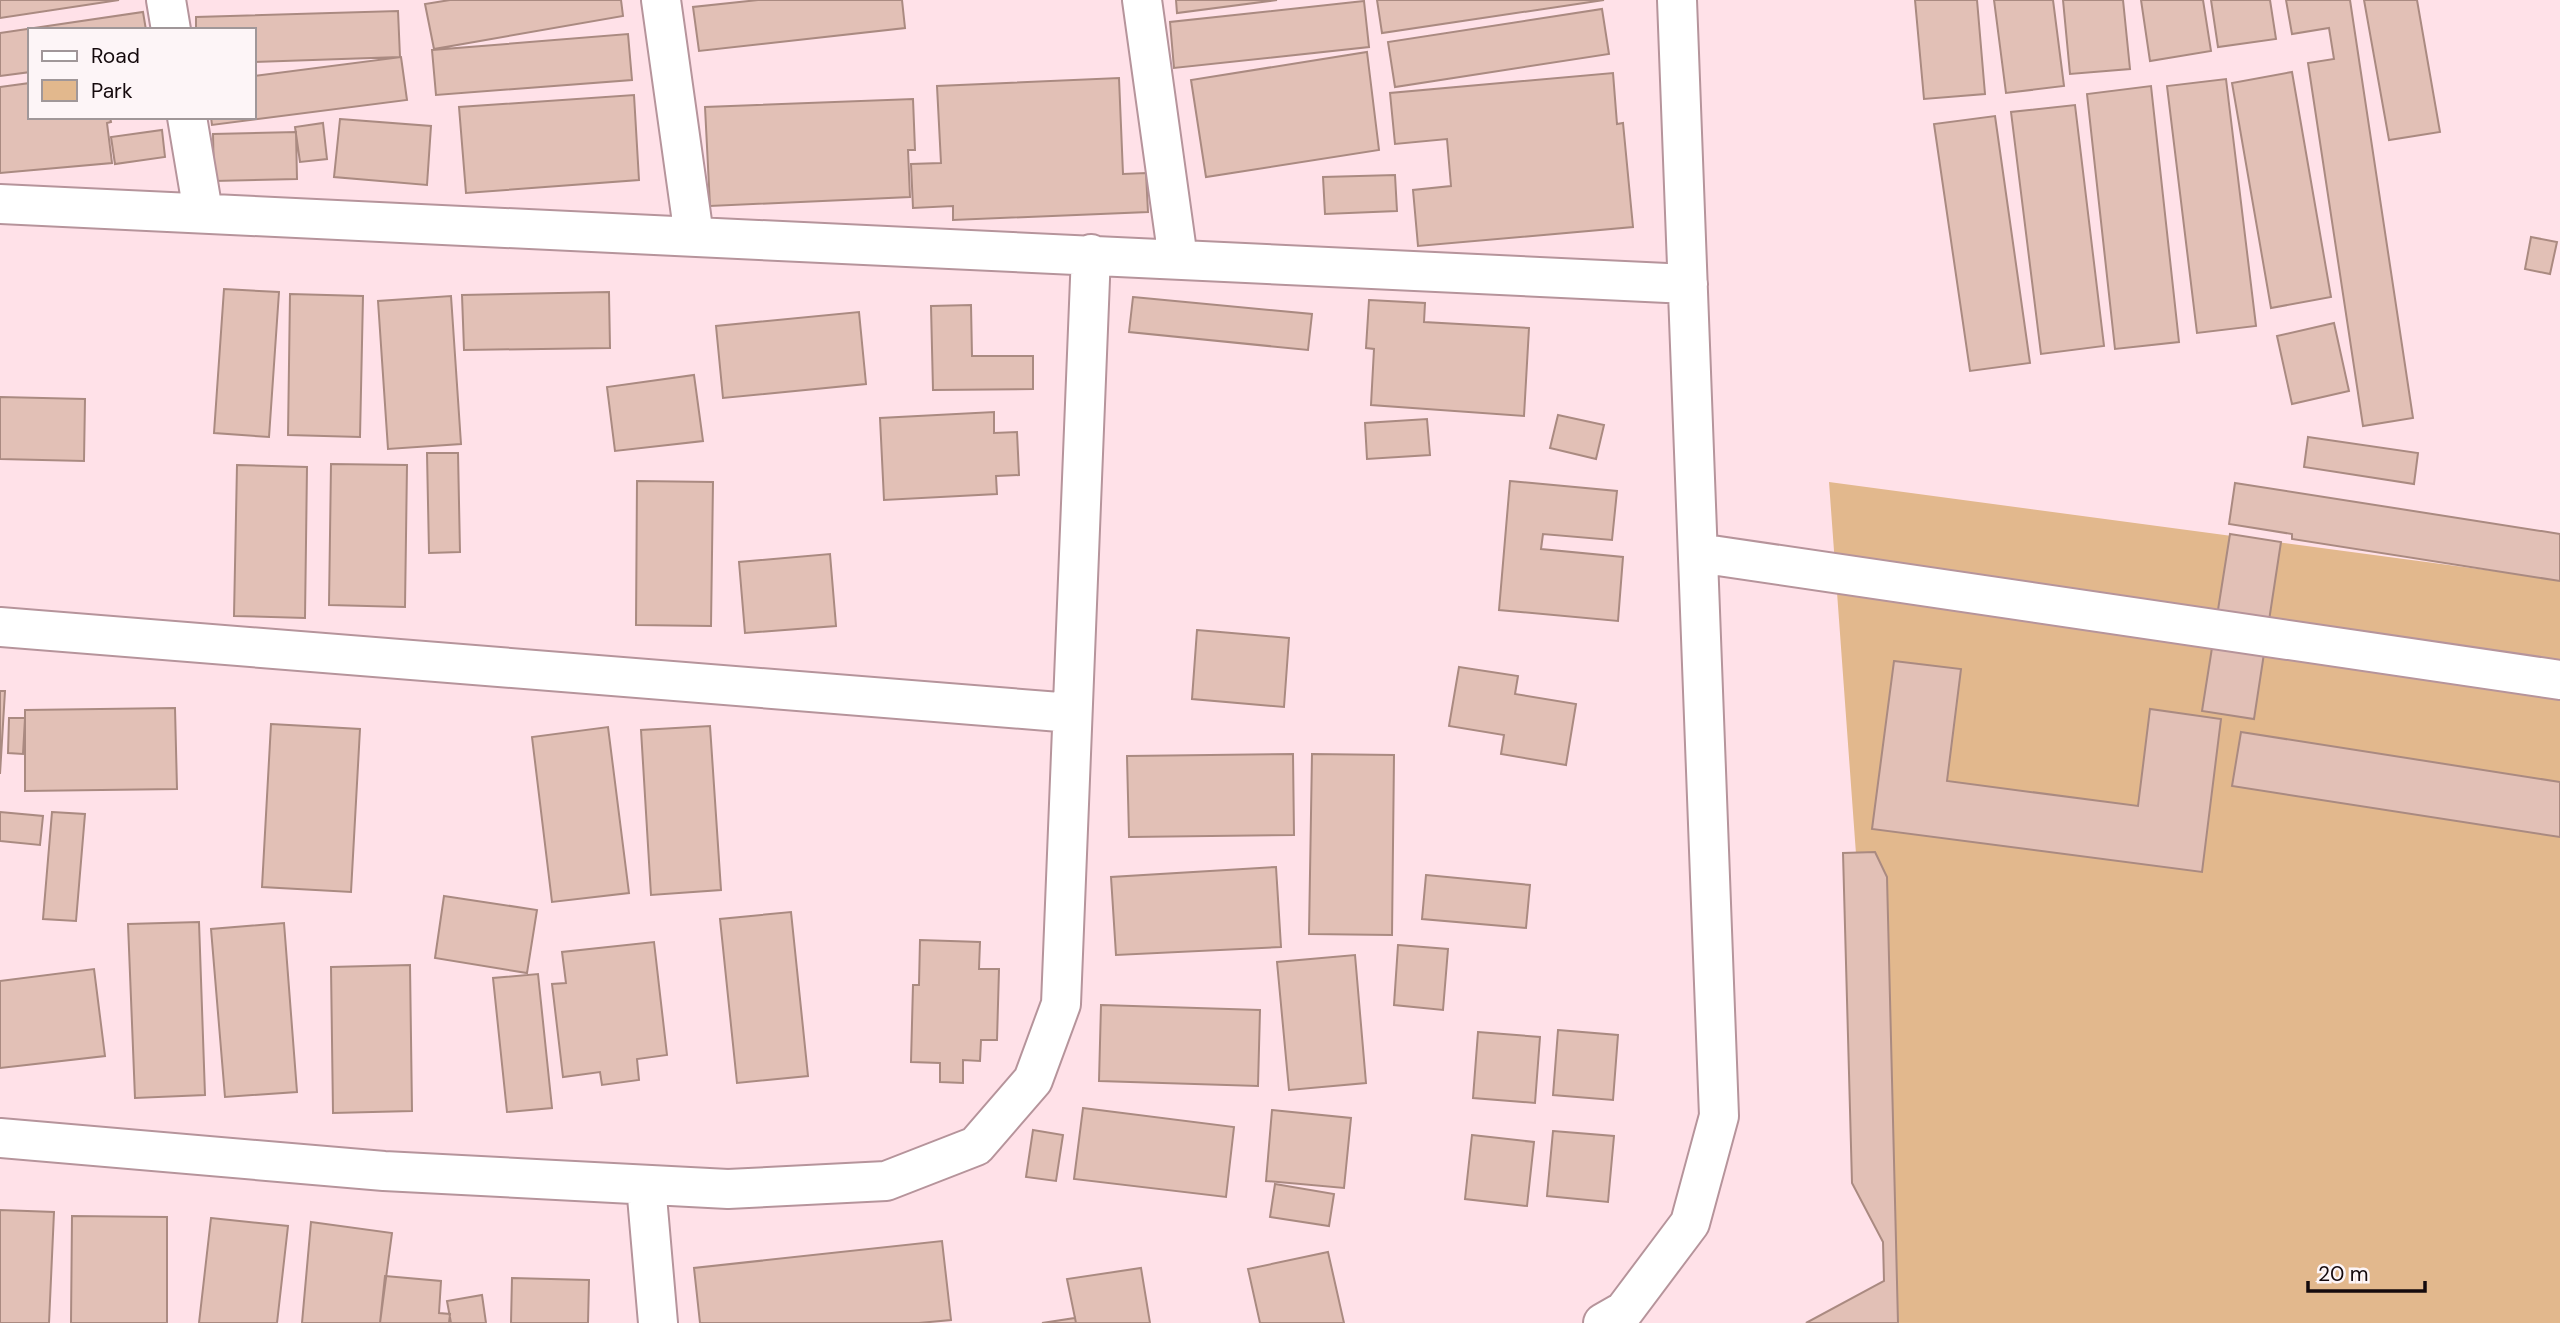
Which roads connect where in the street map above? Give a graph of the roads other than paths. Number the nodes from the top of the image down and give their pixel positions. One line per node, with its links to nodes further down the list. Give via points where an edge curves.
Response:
1 (166, 0): 5 (street)
2 (661, 0): 9 (street)
3 (1142, 0): 11 (street)
4 (1677, 0): 12 (street)
5 (171, 28)
6 (187, 119): 8 (street)
7 (0, 204): 8 (street)
8 (204, 212): 9 (street)
9 (694, 236): 10 (street)
10 (1091, 254): 11 (street); 16 (street)
11 (1178, 259): 12 (street)
12 (1688, 284): 13 (street)
13 (1698, 553): 15 (street); 20 (street, via 1719,1116 1690,1223 1624,1311)
14 (0, 627): 16 (street)
15 (2560, 680)
16 (1072, 713): 18 (street, via 1061,1004 1033,1080 976,1146 886,1181 728,1189)
17 (0, 1138): 18 (street, via 384,1171)
18 (646, 1185): 19 (street)
19 (658, 1323)
20 (1603, 1323)

